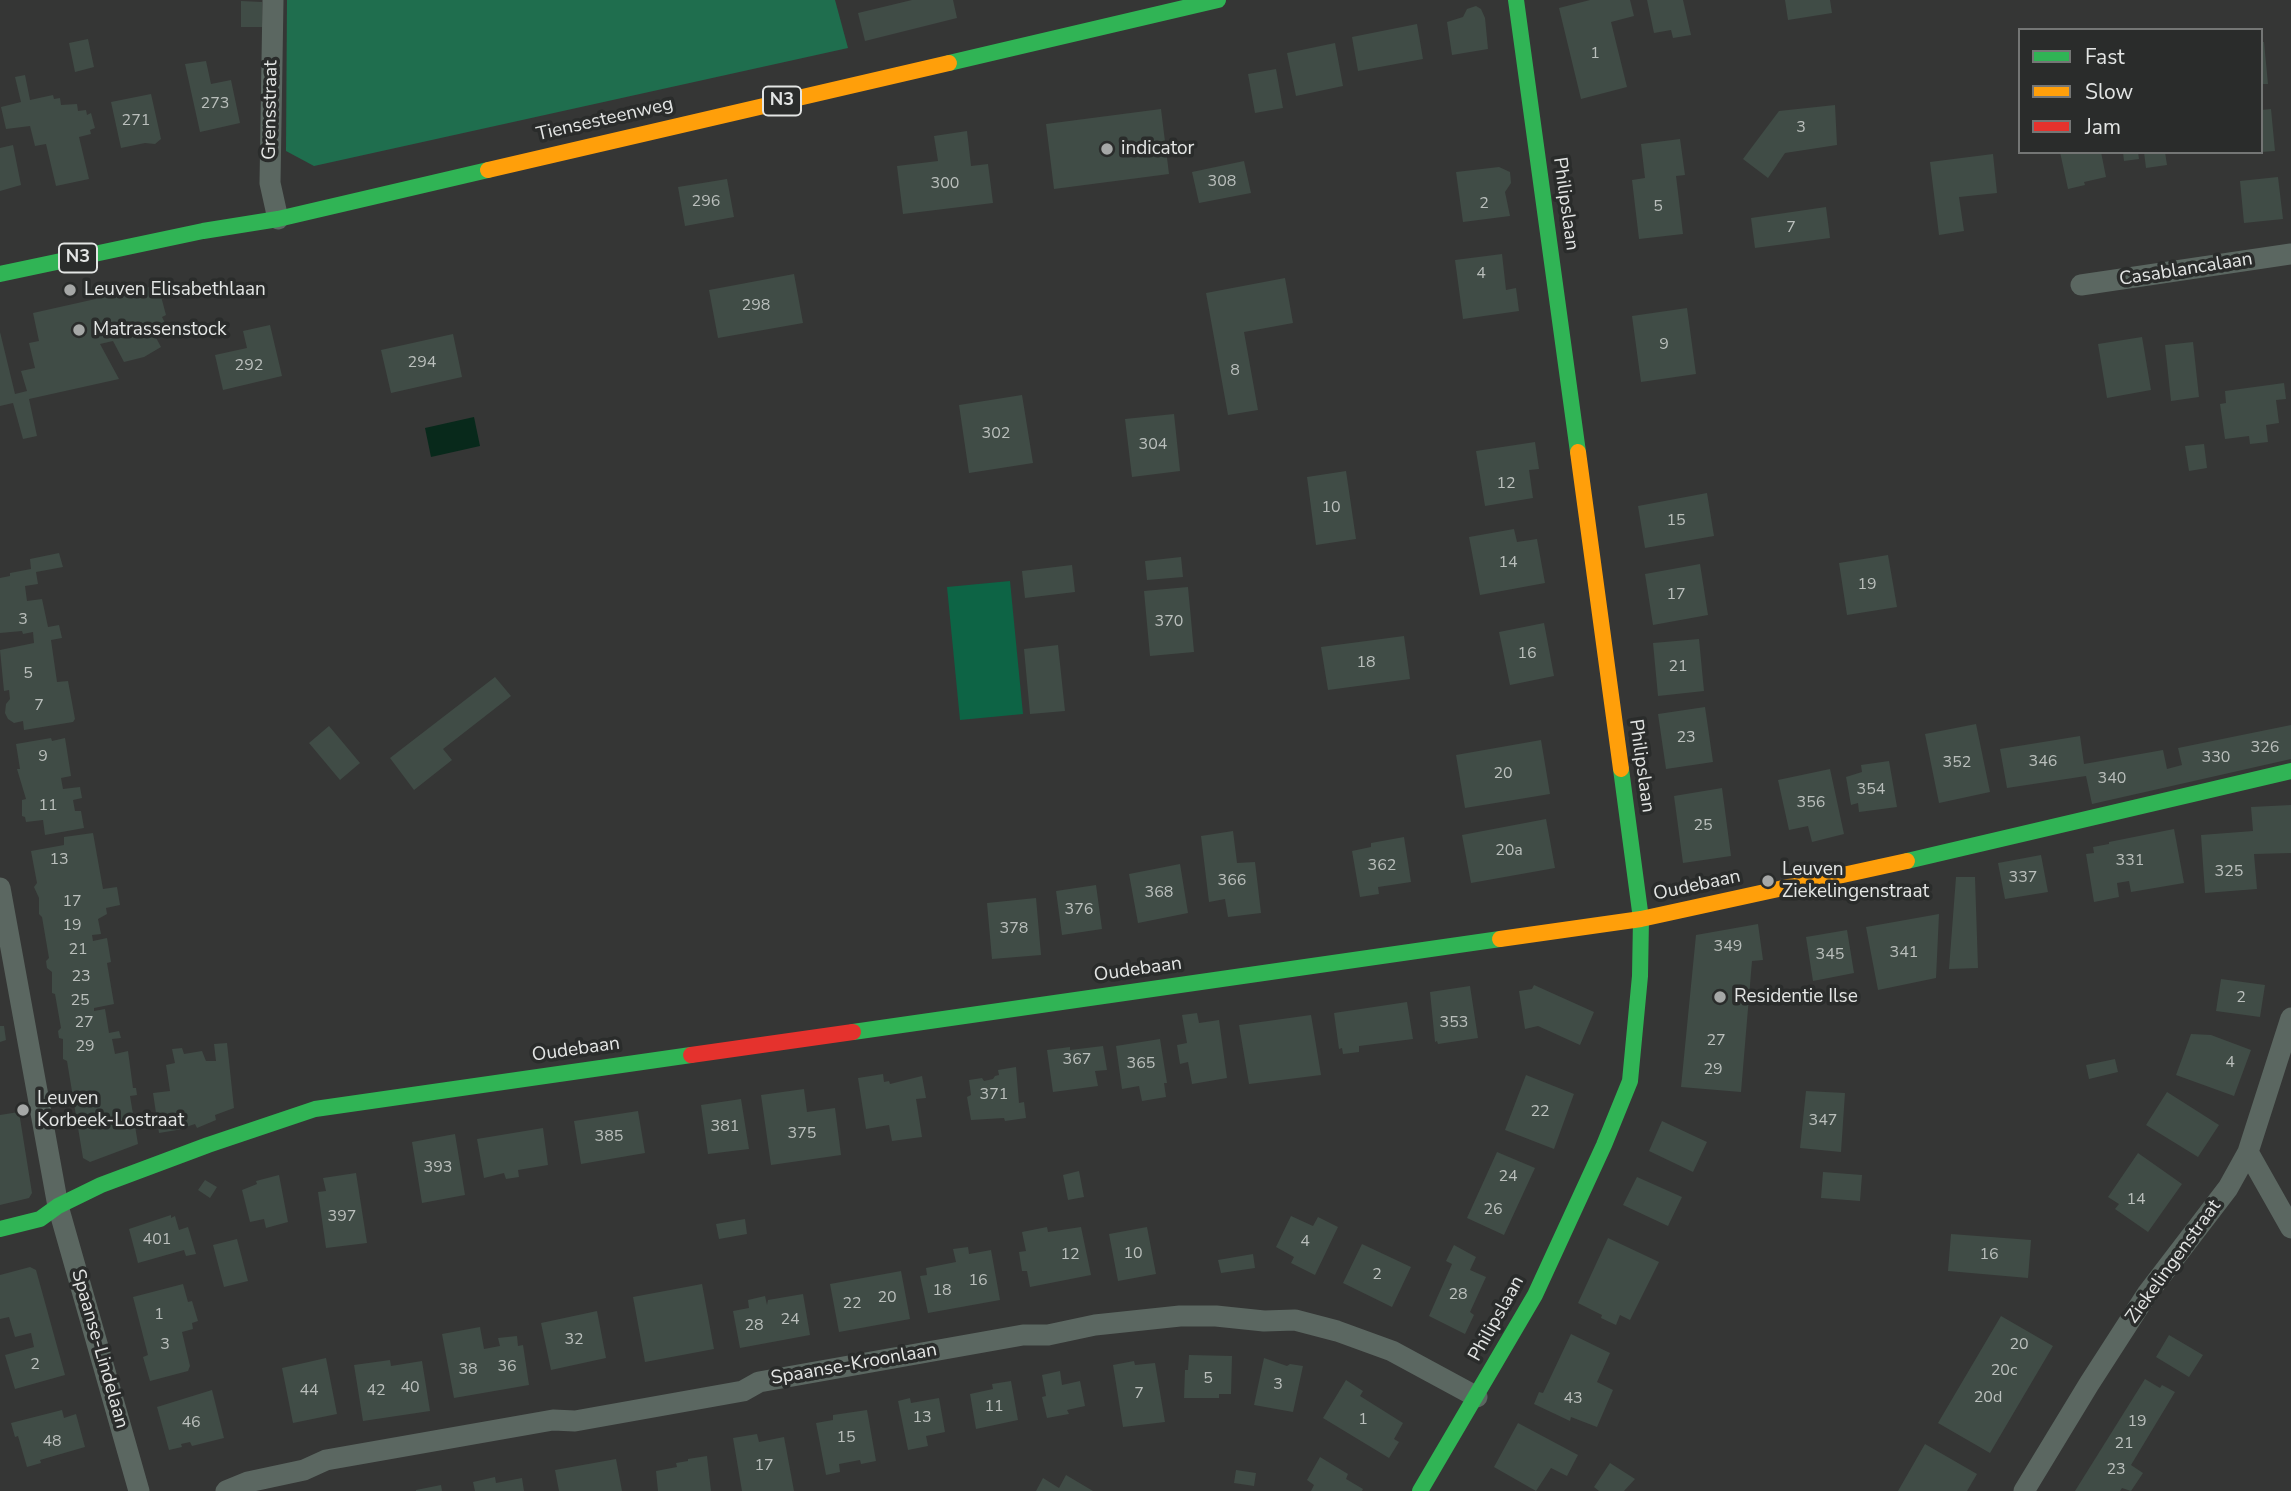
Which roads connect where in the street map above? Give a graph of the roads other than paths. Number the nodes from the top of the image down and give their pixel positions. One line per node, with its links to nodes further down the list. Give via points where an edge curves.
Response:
1 (273, 0): 4 (street, Grensstraat, via 270,183)
2 (1218, 0): 4 (street, Tiensesteenweg / N3)
3 (1516, 0): 10 (street, Philipslaan)
4 (278, 219): 6 (street, Tiensesteenweg / N3)
5 (2291, 254): 7 (street, Casablancalaan)
6 (0, 274)
7 (2081, 285)
8 (2291, 771): 10 (street, Oudebaan, via 1973,847)
9 (0, 888): 13 (street, Spaanse-Lindelaan)
10 (1641, 919): 13 (street, Oudebaan, via 316,1109 101,1185); 16 (street, Philipslaan, via 1630,1081 1535,1295)
11 (2291, 1018): 12 (street, Ziekelingenstraat)
12 (2248, 1152): 14 (street); 20 (street, Ziekelingenstraat, via 2228,1188 2136,1310)
13 (58, 1206): 15 (street, Oudebaan, via 40,1219); 17 (street, Spaanse-Lindelaan)
14 (2291, 1228)
15 (0, 1229)
16 (1477, 1397): 18 (street, Spaanse-Kroonlaan, via 1392,1351 1337,1331 1295,1320 1180,1316 1023,1335 759,1382 743,1391 588,1419 553,1420 326,1460); 19 (street, Philipslaan)
17 (139, 1491)
18 (226, 1491)
19 (1420, 1491)
20 (2024, 1491)

